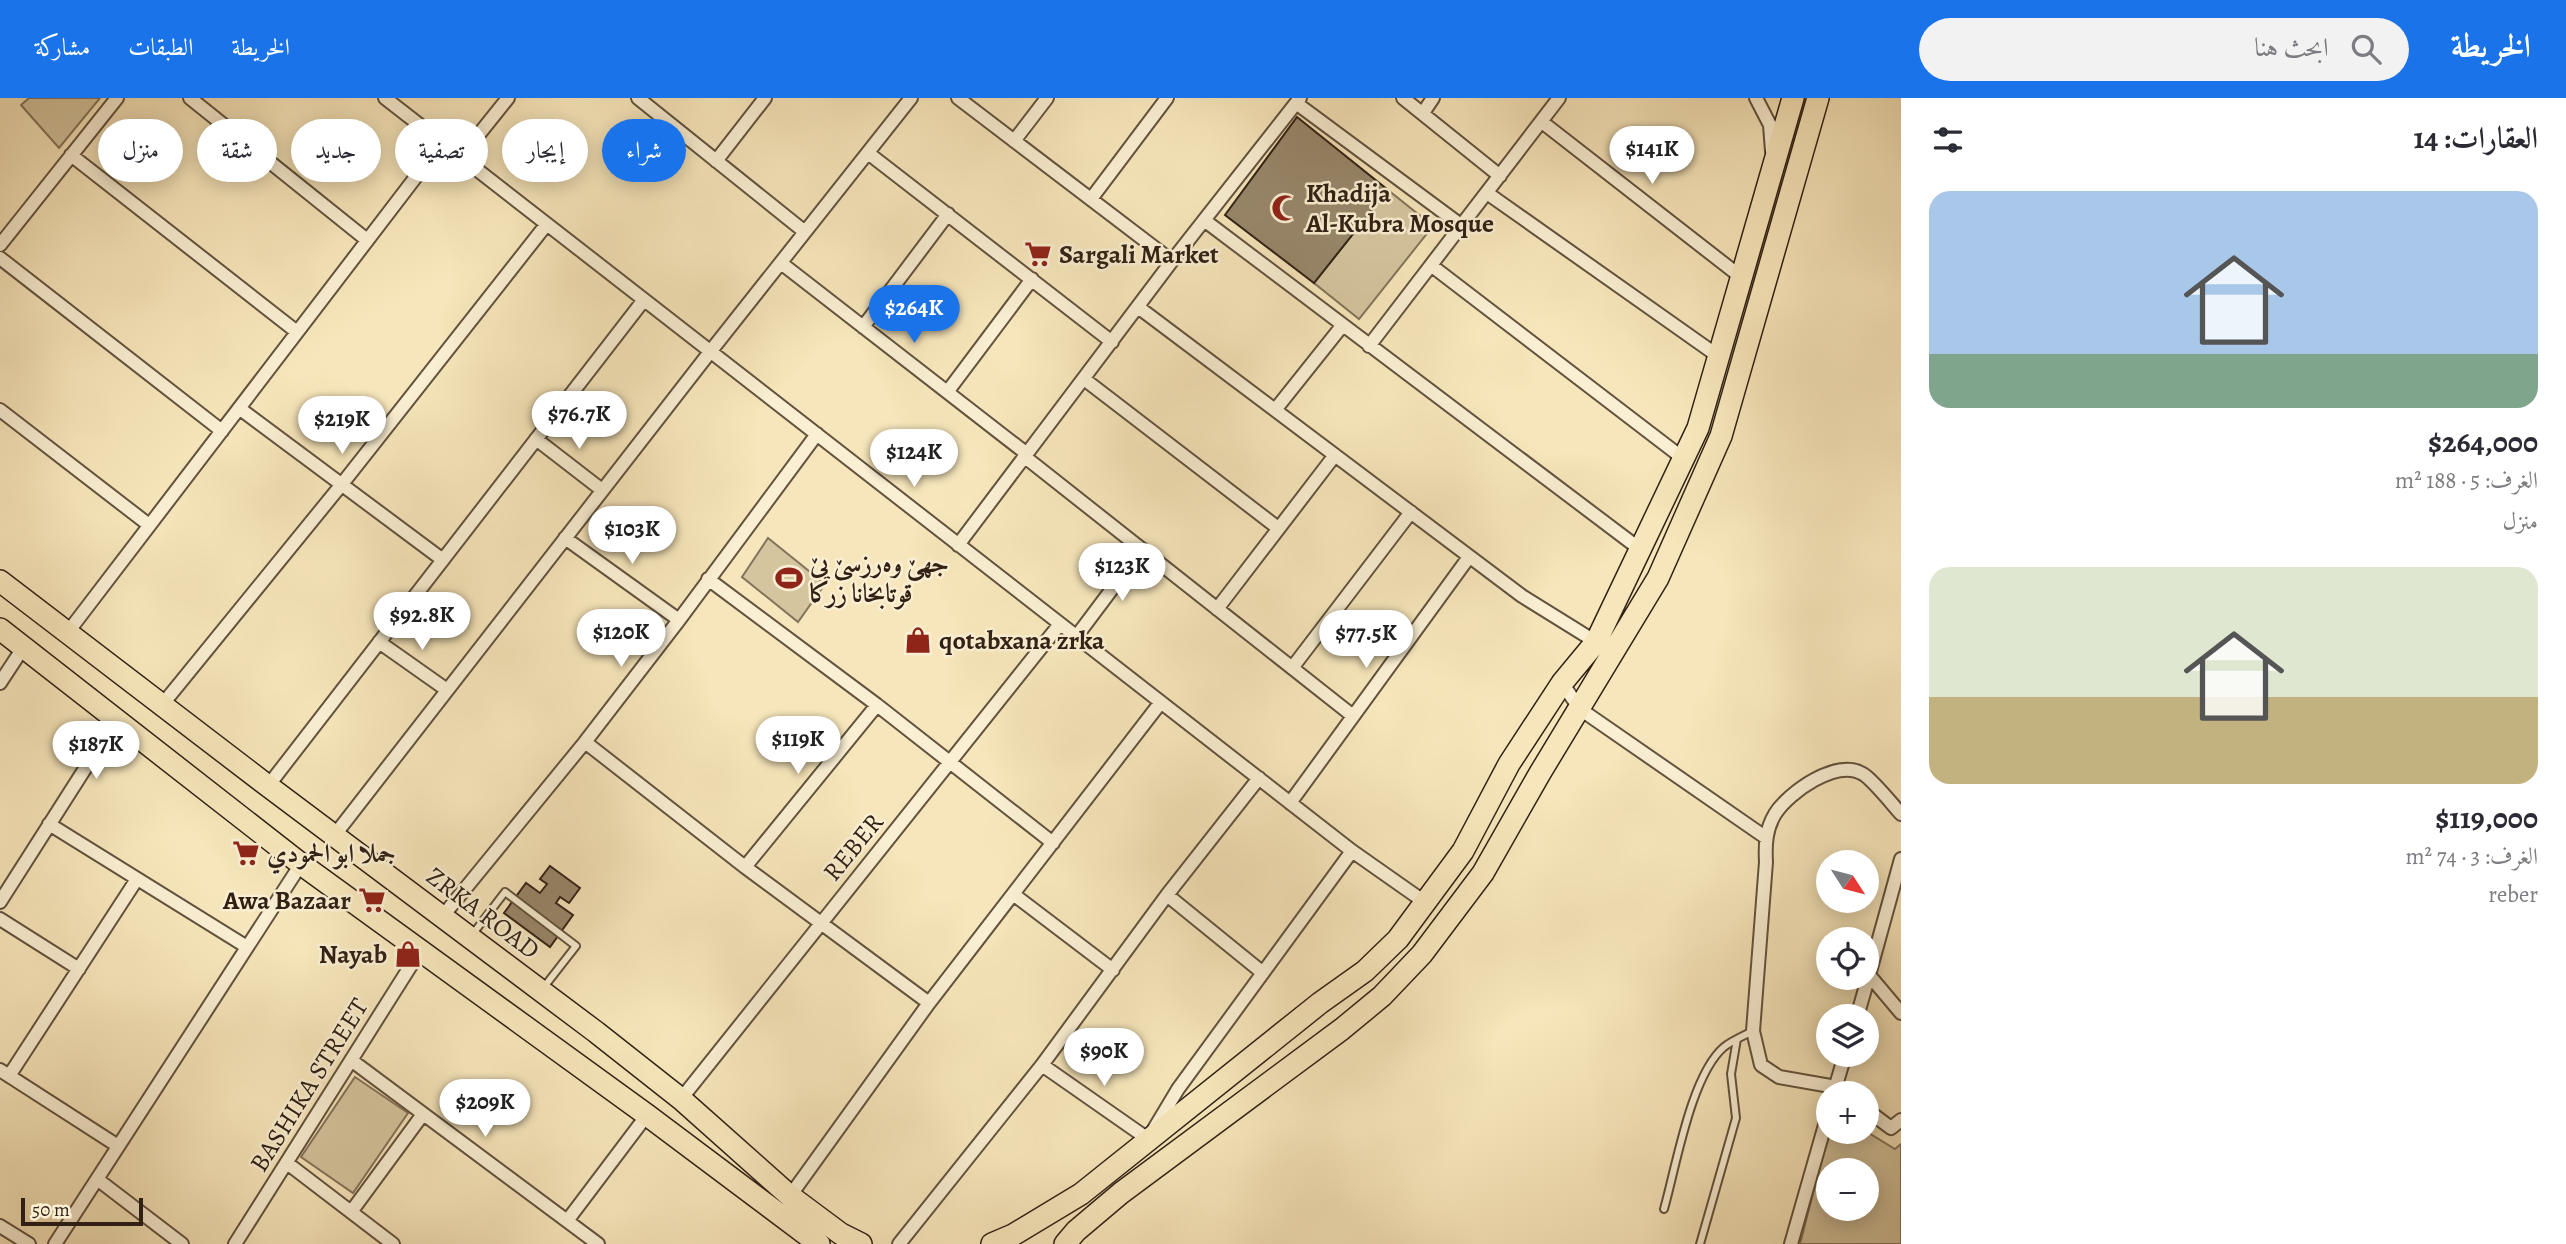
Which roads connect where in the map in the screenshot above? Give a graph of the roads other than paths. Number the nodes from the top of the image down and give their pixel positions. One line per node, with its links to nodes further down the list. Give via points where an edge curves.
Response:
1 (117, 98): 24 (street)
2 (190, 98): 37 (street)
3 (385, 98): 19 (street)
4 (508, 98): 21 (street)
5 (638, 98): 25 (street)
6 (911, 98): 23 (street)
7 (958, 98): 22 (street)
8 (1047, 98): 22 (street)
9 (1167, 98): 31 (street)
10 (1403, 98): 18 (street)
11 (1433, 98): 18 (street)
12 (1559, 98): 20 (street)
13 (1756, 98): 26 (street, via 1770,125)
14 (1793, 98): 26 (main road)
15 (1818, 98): 94 (main road, via 1721,436 1658,578)
16 (763, 99): 25 (street)
17 (1298, 100): 33 (street); 35 (street)
18 (1423, 113): 27 (street)
19 (411, 119)
20 (1542, 122): 27 (street); 43 (street)
21 (488, 123)
22 (1014, 141): 31 (street)
23 (867, 153): 32 (street); 36 (street)
24 (71, 155): 38 (street); 49 (street)
25 (716, 161): 36 (street)
26 (1774, 165): 43 (main road)
27 (1500, 176): 30 (street)
28 (488, 180): 34 (street)
29 (412, 182): 37 (street)
30 (1487, 193): 35 (street); 53 (street)
31 (1091, 200): 40 (street)
32 (948, 215): 44 (street); 48 (street)
33 (1204, 220): 40 (street); 47 (street)
34 (546, 225): 45 (street); 65 (street)
35 (1462, 226): 42 (street)
36 (806, 232): 41 (street)
37 (367, 240): 49 (street)
38 (0, 245)
39 (0, 258): 59 (street)
40 (1172, 261): 46 (street)
41 (781, 263): 48 (street); 52 (street)
42 (1432, 266): 51 (street); 64 (street)
43 (1741, 276): 53 (main road)
44 (1032, 279): 50 (street); 55 (street)
45 (643, 300): 52 (street); 61 (street)
46 (1138, 307): 50 (street); 58 (street)
47 (1342, 326): 51 (street); 58 (street)
48 (863, 327): 55 (street)
49 (297, 332): 56 (street)
50 (1112, 342): 54 (street)
51 (1369, 346): 73 (street)
52 (709, 352): 60 (street); 66 (street)
53 (1718, 356): 64 (main road, via 1698,428)
54 (1084, 379): 62 (street); 69 (street)
55 (948, 391): 62 (street)
56 (239, 408): 59 (street); 65 (street)
57 (0, 410): 68 (street)
58 (1275, 410): 63 (street)
59 (222, 431): 68 (street)
60 (817, 434): 71 (street); 76 (street)
61 (536, 439): 66 (street); 75 (street)
62 (1026, 455): 71 (street); 72 (street)
63 (1335, 455): 67 (street); 69 (street)
64 (1684, 459): 73 (main road)
65 (342, 484): 75 (street); 92 (street)
66 (603, 489): 70 (street)
67 (1411, 512): 74 (street); 87 (street)
68 (149, 525): 82 (street)
69 (1278, 528): 78 (street)
70 (565, 538): 79 (street); 90 (street)
71 (958, 545): 80 (street)
72 (1142, 549): 78 (street); 83 (street)
73 (1641, 550): 85 (main road)
74 (1469, 557): 85 (street); 95 (street)
75 (443, 560): 84 (street)
76 (708, 579): 79 (street); 93 (street)
77 (0, 581): 82 (main road, ZRKA ROAD)
78 (1217, 609): 87 (street)
79 (679, 620): 97 (street)
80 (1060, 624): 83 (street); 98 (street, REBER)
81 (0, 629): 86 (main road)
82 (68, 632): 92 (main road, ZRKA ROAD)
83 (1076, 637): 91 (street)
84 (379, 642): 90 (street); 100 (street)
85 (1596, 642): 89 (main road)
86 (23, 648): 88 (street); 96 (main road)
87 (1292, 668): 95 (street)
88 (0, 683)
89 (1562, 683): 94 (street); 115 (main road, via 1509,764 1463,851)
90 (447, 690): 104 (street)
91 (1161, 702): 99 (street); 106 (street)
92 (162, 705): 100 (main road, ZRKA ROAD)
93 (877, 705): 98 (street); 110 (street)
94 (1580, 709): 105 (street); 163 (main road, via 1483,873 1422,954 1382,996 1121,1192)
95 (1353, 716): 101 (street)
96 (116, 720): 103 (street); 109 (main road)
97 (585, 742): 110 (street); 116 (street)
98 (951, 762): 106 (street); 118 (street, REBER)
99 (1259, 778): 101 (street); 113 (street)
100 (268, 786): 104 (main road, ZRKA ROAD)
101 (1290, 803): 107 (street)
102 (1901, 814): 105 (street, via 1863,774 1841,769 1800,790 1776,813)
103 (49, 824): 111 (street); 114 (street)
104 (334, 836): 116 (main road, ZRKA ROAD)
105 (1765, 837): 130 (street)
106 (1053, 843): 112 (street)
107 (1352, 851): 115 (street); 125 (street)
108 (1901, 859): 120 (street)
109 (301, 864): 121 (street); 122 (main road)
110 (745, 867): 118 (street)
111 (137, 879): 121 (street); 123 (street)
112 (1013, 894): 124 (street); 128 (street)
113 (1167, 895): 124 (street); 125 (street)
114 (0, 902)
115 (1426, 903): 143 (main road, via 1365,971)
116 (443, 918): 119 (main road, ZRKA ROAD)
117 (0, 919): 123 (street)
118 (821, 923): 128 (street); 138 (street, REBER)
119 (470, 938): 127 (main road, ZRKA ROAD); 127 (lane, via 506,892 576,946)
120 (1879, 939)
121 (247, 947): 145 (street)
122 (420, 951): 133 (street, BASHIKA STREET); 134 (main road)
123 (79, 969): 136 (street)
124 (1113, 970): 135 (street)
125 (1264, 973): 143 (street, via 1178,1089)
126 (1879, 987): 129 (street)
127 (541, 991): 131 (main road, ZRKA ROAD)
128 (929, 1003): 148 (street)
129 (1901, 1013)
130 (1753, 1031): 132 (lane); 137 (street, via 1761,1065 1779,1077)
131 (596, 1032): 134 (main road); 138 (main road, ZRKA ROAD)
132 (1737, 1039): 149 (lane, via 1723,1048 1693,1100); 164 (lane, via 1731,1074 1736,1118)
133 (351, 1060): 139 (street); 146 (street, BASHIKA STREET)
134 (574, 1062): 140 (main road)
135 (1042, 1065): 143 (street); 161 (street)
136 (5, 1073): 145 (street)
137 (1816, 1086)
138 (681, 1099): 148 (main road, ZRKA ROAD)
139 (423, 1114): 150 (street); 151 (street)
140 (647, 1115): 151 (street); 159 (main road)
141 (1879, 1119): 142 (street, via 1891,1128)
142 (1901, 1120)
143 (1148, 1139): 162 (main road, via 1081,1194)
144 (1820, 1144): 165 (street)
145 (118, 1146): 147 (street)
146 (286, 1163): 150 (street); 156 (street, BASHIKA STREET)
147 (97, 1179): 154 (street); 155 (street)
148 (790, 1196): 160 (main road, ZRKA ROAD)
149 (1664, 1209)
150 (351, 1212): 157 (street)
151 (567, 1221): 158 (street)
152 (0, 1226): 153 (street)
153 (29, 1244)
154 (55, 1244)
155 (182, 1244)
156 (235, 1244)
157 (393, 1244)
158 (598, 1244)
159 (819, 1244)
160 (861, 1244)
161 (899, 1244)
162 (992, 1244)
163 (1065, 1244)
164 (1700, 1244)
165 (1791, 1244)

